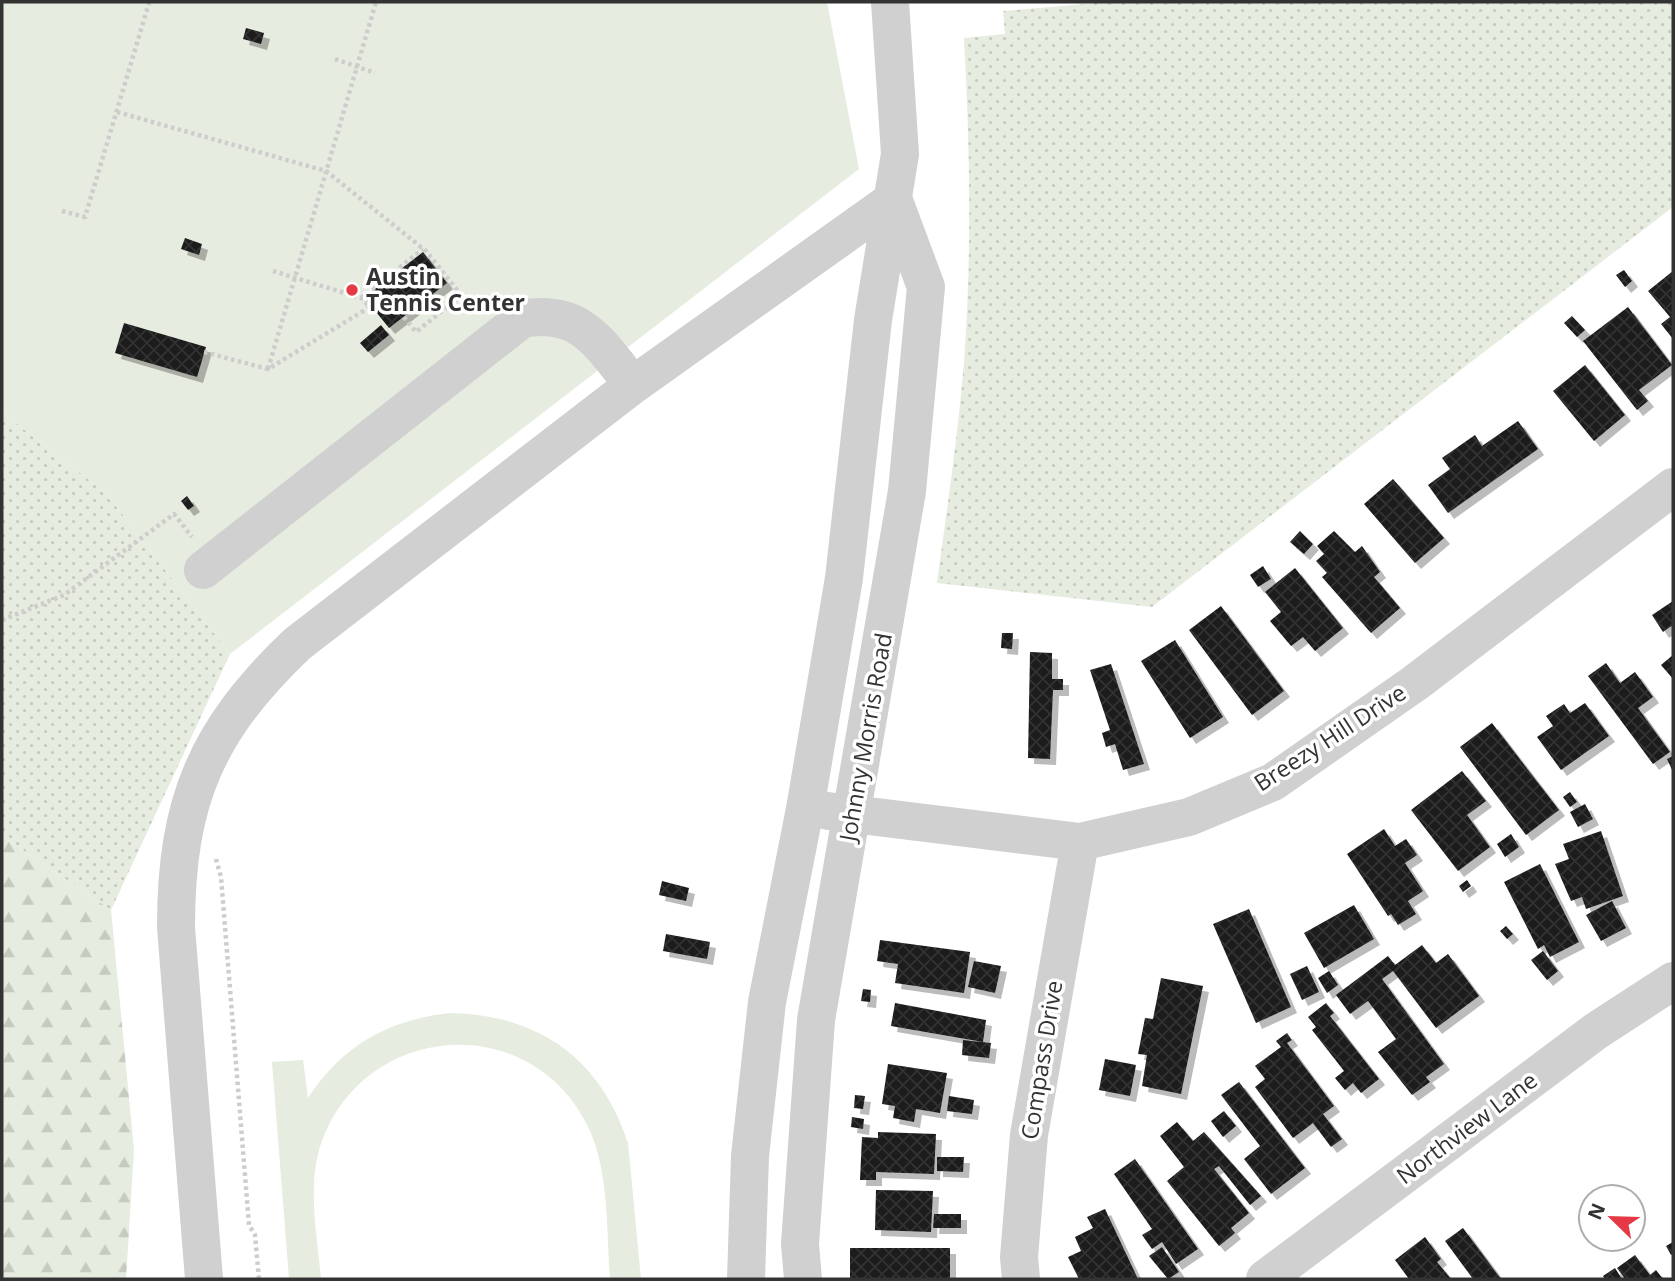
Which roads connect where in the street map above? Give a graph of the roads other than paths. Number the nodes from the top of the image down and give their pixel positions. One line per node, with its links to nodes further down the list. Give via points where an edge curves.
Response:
1 (890, 2): 2 (street, Johnny Morris Road, via 900,154)
2 (893, 200): 3 (street); 6 (street, Johnny Morris Road, via 873,320 844,578); 7 (street, Johnny Morris Road, via 926,287 907,491)
3 (633, 385): 5 (street, via 579,324 547,314 522,319); 10 (street, via 297,644 257,681 209,755 184,825 176,878)
4 (1673, 487): 8 (street, Breezy Hill Drive, via 1415,683 1273,782 1189,817)
5 (207, 566)
6 (805, 809): 7 (street, Breezy Hill Drive); 11 (street, Johnny Morris Road, via 767,1002 750,1156)
7 (854, 814): 8 (street, Breezy Hill Drive); 12 (street, Johnny Morris Road, via 816,1020 800,1244)
8 (1080, 842): 13 (street, Compass Drive, via 1029,1135)
9 (1673, 981): 14 (street, Northview Lane, via 1596,1031)
10 (204, 1279)
11 (746, 1279)
12 (803, 1279)
13 (1021, 1279)
14 (1265, 1279)

